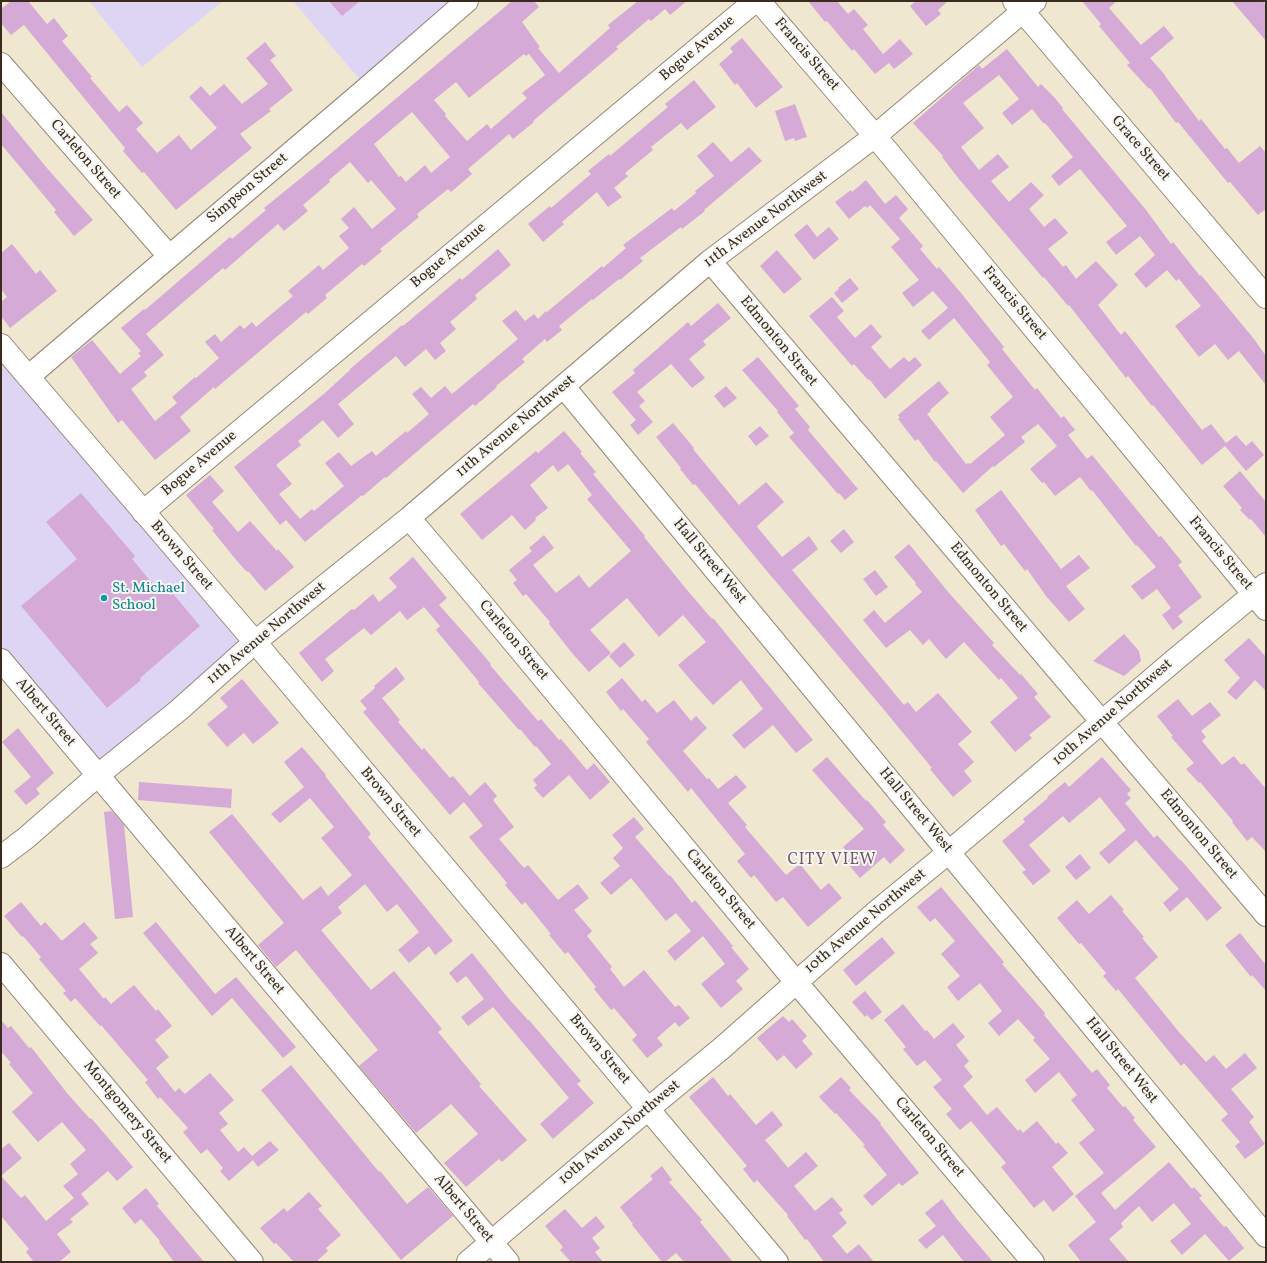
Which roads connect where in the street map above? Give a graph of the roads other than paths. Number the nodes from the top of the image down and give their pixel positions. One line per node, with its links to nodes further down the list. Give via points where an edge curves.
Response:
1 (467, 1): 7 (street, Simpson Street)
2 (755, 1): 13 (street, Bogue Avenue)
3 (759, 1): 6 (street, Francis Street)
4 (1024, 5): 6 (street, 11th Avenue Northwest); 9 (street, Grace Street)
5 (1, 64): 7 (street, Carleton Street)
6 (875, 136): 8 (street, 11th Avenue Northwest); 15 (street, Francis Street)
7 (169, 256): 11 (street, Simpson Street)
8 (710, 261): 12 (street, 11th Avenue Northwest); 18 (street, Edmonton Street)
9 (1266, 296)
10 (1, 345): 11 (street, Brown Street)
11 (28, 376): 13 (street, Brown Street)
12 (564, 387): 14 (street, 11th Avenue Northwest); 20 (street, Hall Street West)
13 (143, 512): 16 (street, Brown Street)
14 (408, 518): 16 (street, 11th Avenue Northwest); 24 (street, Carleton Street)
15 (1262, 596): 18 (street, 10th Avenue Northwest)
16 (255, 642): 19 (street, 11th Avenue Northwest, via 179,710); 25 (street, Brown Street)
17 (1, 660): 19 (street, Albert Street)
18 (1102, 722): 20 (street, 10th Avenue Northwest); 22 (street, Edmonton Street)
19 (98, 776): 21 (street, 11th Avenue Northwest, via 26,838); 27 (street, Albert Street)
20 (949, 852): 24 (street, 10th Avenue Northwest); 26 (street, Hall Street West)
21 (1, 856)
22 (1266, 915)
23 (1, 964): 28 (street, Montgomery Street)
24 (796, 982): 25 (street, 10th Avenue Northwest, via 722,1048); 32 (street, Carleton Street)
25 (648, 1108): 27 (street, 10th Avenue Northwest); 31 (street, Brown Street)
26 (1266, 1236)
27 (491, 1242): 29 (street, 10th Avenue Northwest); 30 (street, Albert Street)
28 (252, 1262)
29 (468, 1262)
30 (508, 1262)
31 (777, 1262)
32 (1033, 1262)

